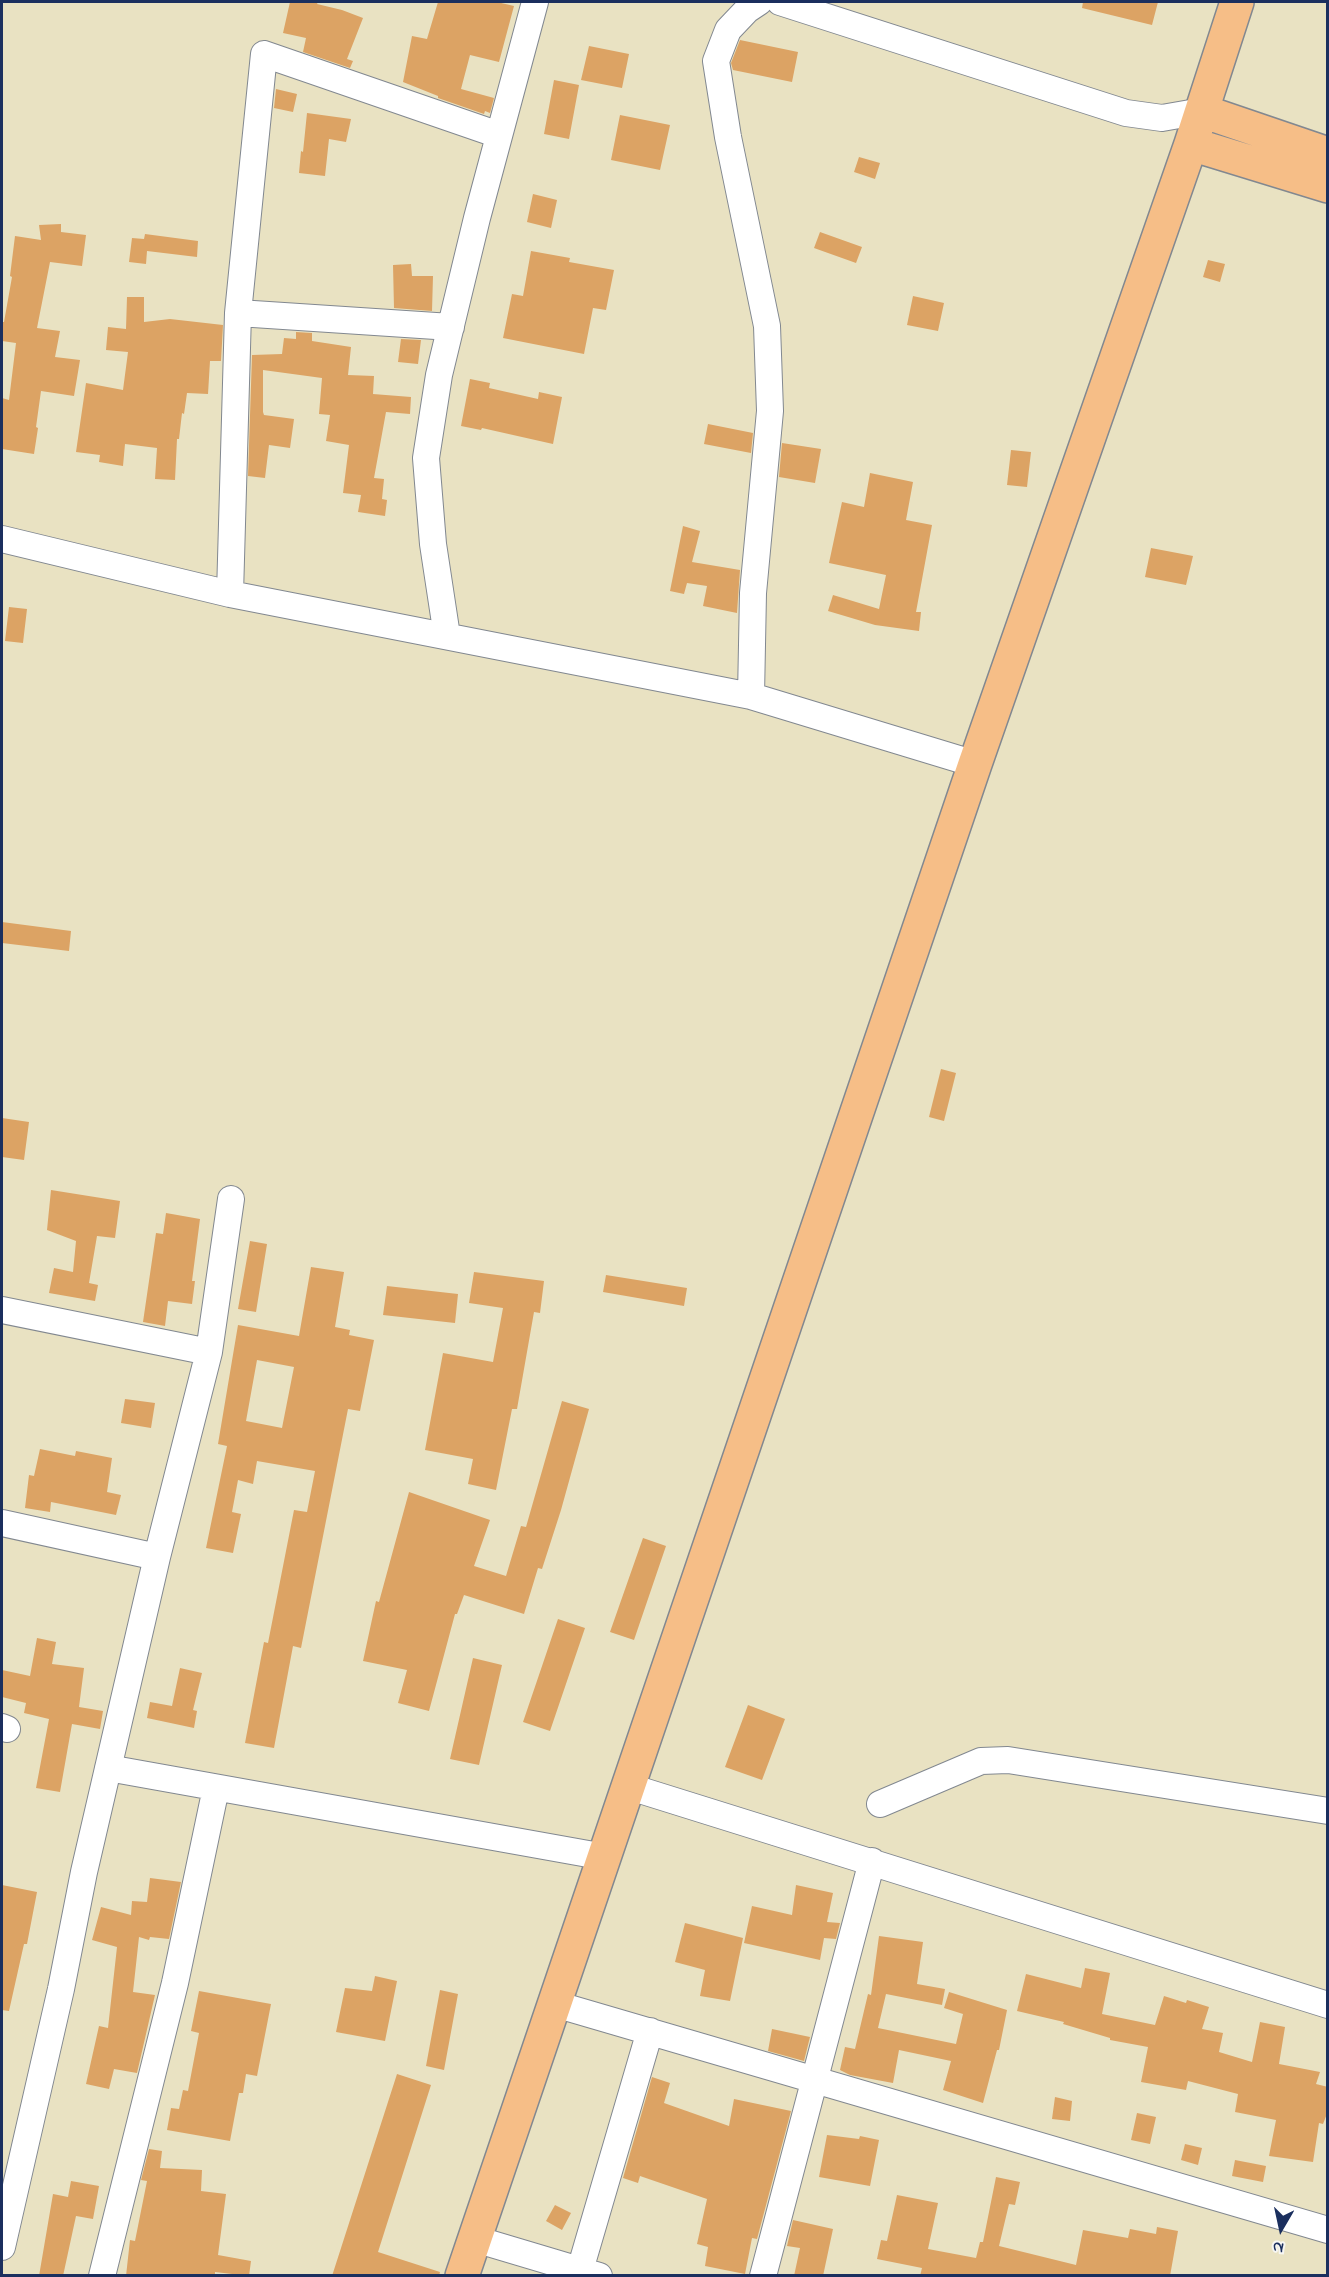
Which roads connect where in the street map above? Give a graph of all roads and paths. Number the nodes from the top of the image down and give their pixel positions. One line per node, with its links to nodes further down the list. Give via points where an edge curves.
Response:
1 (535, 2): 6 (street)
2 (759, 2): 15 (street, via 729,30 716,61 767,326 770,411 753,593)
3 (780, 2): 5 (street, via 1126,113 1162,118)
4 (1238, 2): 5 (main road)
5 (1202, 111): 7 (main road); 8 (main road)
6 (499, 135): 10 (street, via 264,54); 11 (street)
7 (1191, 144): 9 (main road); 16 (main road)
8 (1328, 154)
9 (1328, 186)
10 (238, 313): 11 (street); 13 (street)
11 (451, 327): 14 (street, via 426,458 433,544)
12 (2, 539): 13 (street)
13 (230, 594): 14 (street)
14 (447, 636): 15 (street)
15 (751, 696): 16 (street)
16 (975, 764): 23 (main road)
17 (231, 1198): 19 (street)
18 (2, 1310): 19 (street)
19 (209, 1352): 21 (street)
20 (2, 1523): 21 (street)
21 (158, 1557): 22 (street)
22 (108, 1768): 24 (street); 35 (street)
23 (627, 1786): 27 (main road); 28 (street)
24 (216, 1788): 27 (street); 37 (street, via 175,1983)
25 (880, 1804): 26 (street, via 981,1761 1008,1760)
26 (1328, 1811)
27 (605, 1857): 29 (main road)
28 (872, 1861): 30 (street); 32 (street)
29 (555, 2004): 31 (street); 34 (main road)
30 (1328, 2005)
31 (650, 2031): 32 (street); 36 (street)
32 (813, 2079): 33 (street); 39 (street)
33 (1328, 2230)
34 (475, 2239): 36 (street); 38 (main road)
35 (2, 2247)
36 (590, 2273)
37 (102, 2276)
38 (462, 2276)
39 (763, 2276)

